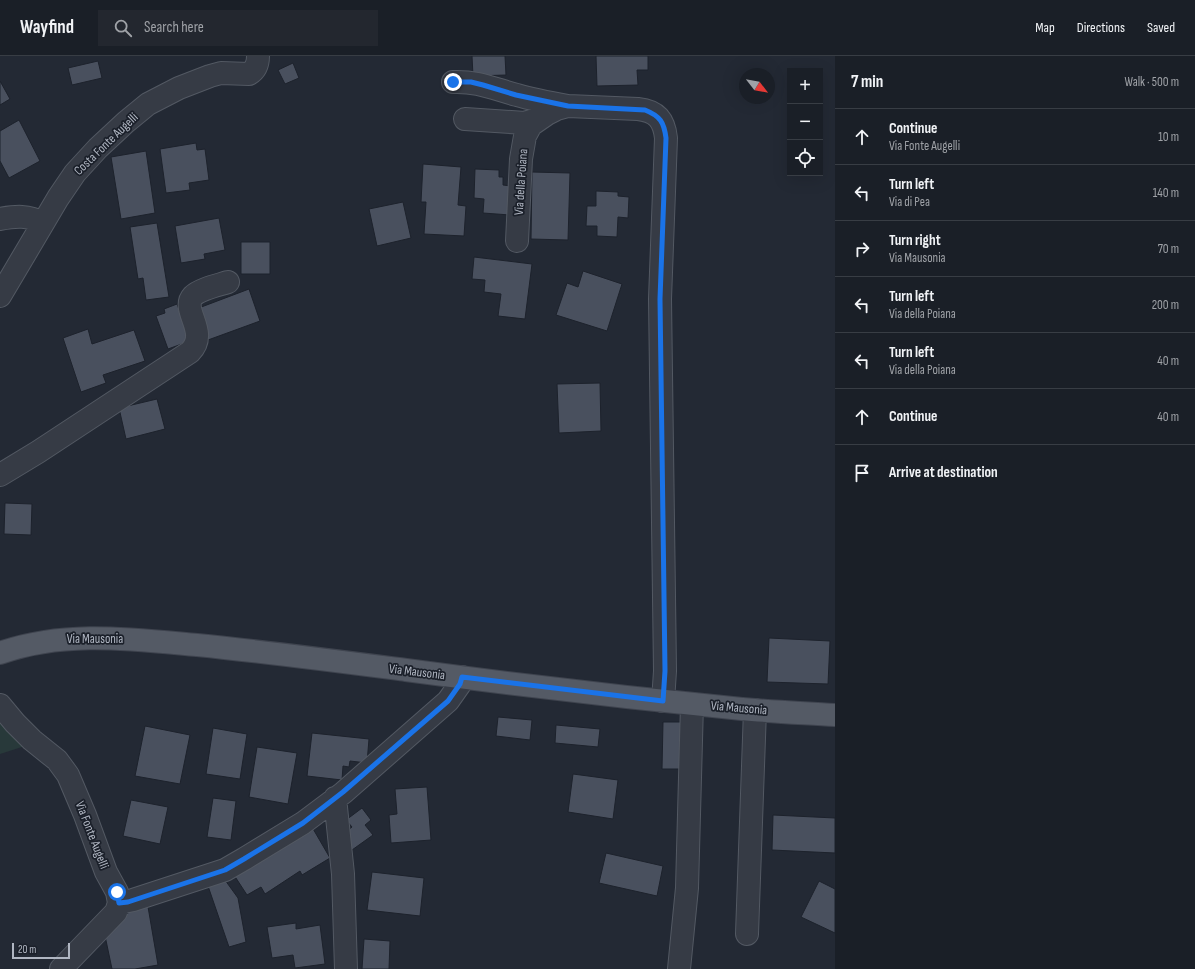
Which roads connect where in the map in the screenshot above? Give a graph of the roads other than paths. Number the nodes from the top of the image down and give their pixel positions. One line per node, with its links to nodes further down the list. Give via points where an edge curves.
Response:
1 (258, 56): 7 (street, Costa Fonte Augelli, via 255,68 249,74 221,73 210,76 148,104 98,148 75,173)
2 (453, 82): 3 (street, via 471,82)
3 (568, 106): 5 (street, Via della Poiana); 14 (street, Via della Poiana, via 645,110 658,117 665,129 660,299 665,671)
4 (465, 119): 5 (street, via 524,123)
5 (538, 119): 8 (street, Via della Poiana, via 529,128 524,140)
6 (0, 219): 7 (street, via 27,217)
7 (43, 223): 10 (street, Costa Fonte Augelli)
8 (517, 241)
9 (228, 282): 11 (street, via 197,293 191,299 190,307 198,335 196,344 190,352)
10 (0, 296)
11 (0, 475)
12 (0, 653): 13 (main road, Via Mausonia, via 43,641 108,638 249,650)
13 (462, 677): 14 (main road, Via Mausonia); 19 (street, via 448,701)
14 (663, 701): 15 (main road, Via Mausonia)
15 (692, 704): 17 (main road, Via Mausonia); 24 (street, via 687,888)
16 (0, 705): 20 (street, Via Fonte Augelli, via 15,724 57,760 68,775 106,872 117,892)
17 (755, 710): 18 (main road, Via Mausonia); 21 (street)
18 (835, 715)
19 (336, 798): 20 (street, via 303,823 225,870); 23 (street, via 343,874)
20 (119, 903): 22 (street, via 112,917)
21 (747, 934)
22 (61, 969)
23 (346, 969)
24 (679, 969)

